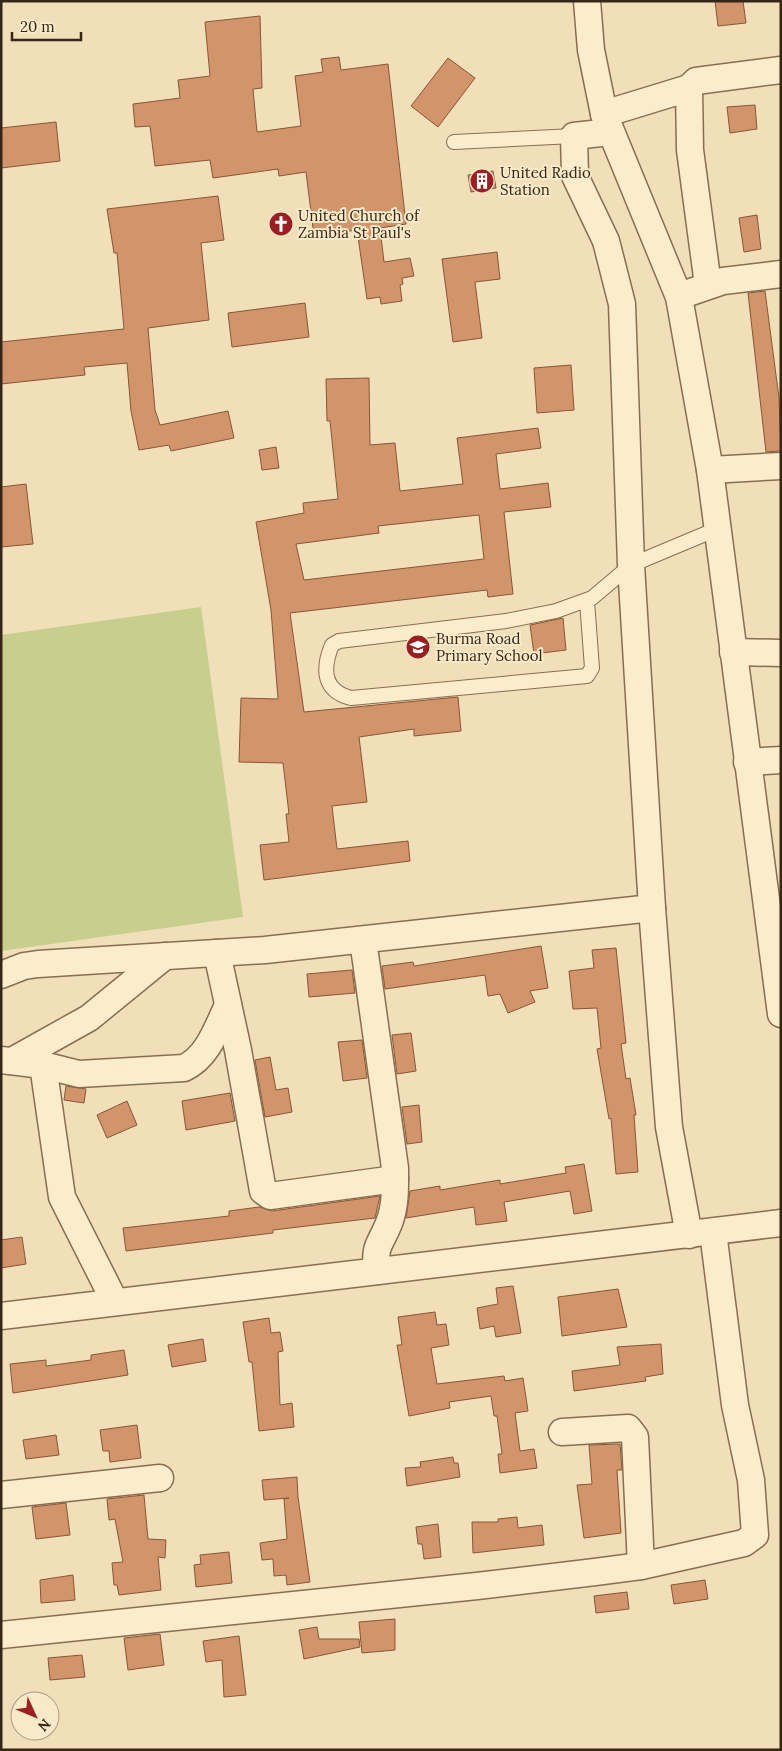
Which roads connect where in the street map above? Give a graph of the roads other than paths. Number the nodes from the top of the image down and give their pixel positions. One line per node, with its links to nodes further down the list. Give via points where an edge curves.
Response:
1 (587, 1): 4 (street, via 591,50)
2 (781, 70): 3 (street, via 696,81)
3 (689, 88): 4 (street); 8 (street, via 690,150)
4 (607, 123): 5 (street); 9 (street)
5 (574, 136): 6 (lane); 13 (street, via 575,176 606,241 622,304)
6 (454, 142)
7 (781, 274): 8 (street)
8 (708, 285): 9 (street)
9 (679, 297): 11 (street)
10 (781, 466): 11 (street)
11 (710, 470): 12 (street)
12 (717, 529): 13 (lane); 15 (street)
13 (631, 565): 14 (lane); 20 (street)
14 (587, 600): 14 (lane, via 556,611 506,621 339,642 332,645 327,656 325,673 331,688 351,698 587,676 592,668)
15 (732, 652): 16 (street); 18 (street)
16 (781, 653)
17 (781, 760): 18 (street)
18 (747, 762): 19 (street)
19 (772, 893): 26 (street)
20 (652, 908): 21 (street); 31 (street, via 669,1127)
21 (363, 940): 22 (street); 29 (street, via 382,1060)
22 (217, 953): 23 (street); 25 (street)
23 (165, 956): 24 (street, via 38,964); 27 (street, via 89,1018)
24 (1, 975)
25 (228, 1005): 28 (street, via 203,1053 184,1068 79,1074); 29 (street, via 265,1194)
26 (781, 1014)
27 (7, 1061): 28 (street)
28 (43, 1065): 33 (street, via 62,1197)
29 (395, 1180): 32 (street, via 395,1200 389,1222 376,1249)
30 (781, 1223): 31 (street)
31 (701, 1233): 32 (street); 38 (street, via 751,1480 755,1535 744,1543)
32 (377, 1271): 33 (street)
33 (114, 1302): 34 (street)
34 (1, 1316)
35 (562, 1432): 38 (street, via 628,1428 635,1437)
36 (160, 1478): 37 (street)
37 (1, 1496)
38 (641, 1566): 39 (street, via 477,1586)
39 (1, 1634)

